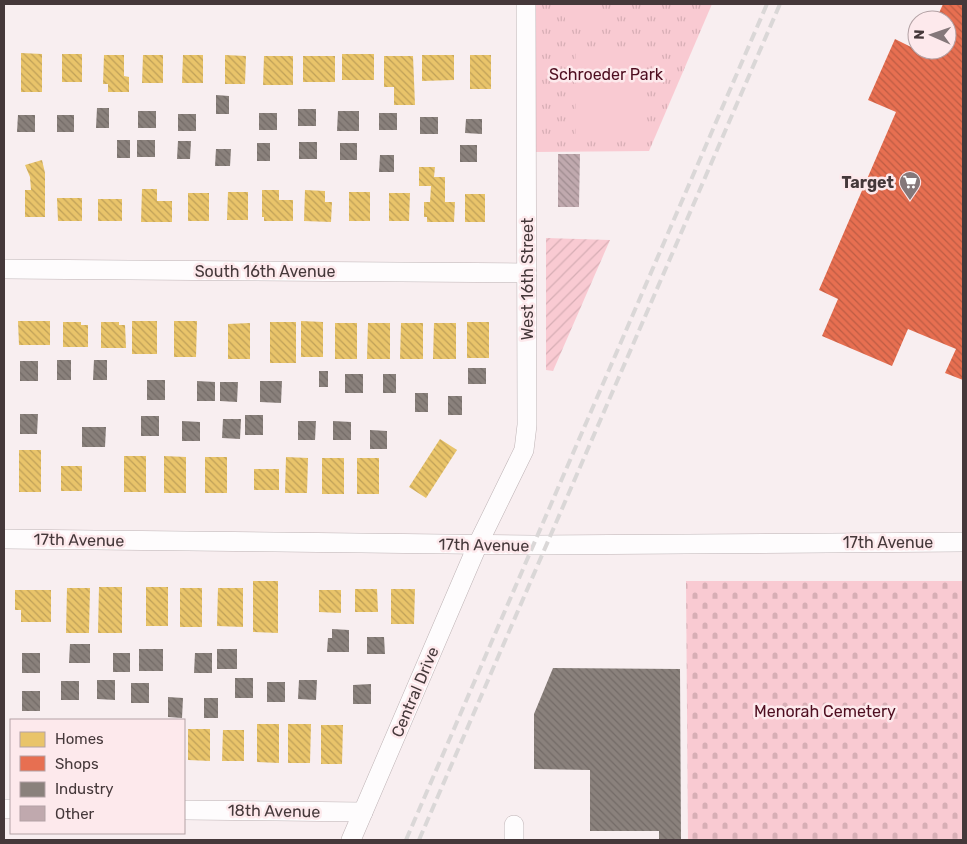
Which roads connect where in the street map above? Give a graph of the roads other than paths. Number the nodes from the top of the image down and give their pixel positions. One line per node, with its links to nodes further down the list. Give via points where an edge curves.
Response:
1 (526, 4): 3 (street, West 16th Street)
2 (4, 269): 3 (street, South 16th Avenue)
3 (527, 272): 6 (street, West 16th Street, via 527,425 524,450)
4 (4, 539): 6 (street, 17th Avenue)
5 (963, 542): 6 (street, 17th Avenue)
6 (478, 544): 8 (street, Central Drive)
7 (185, 810): 8 (street, 18th Avenue)
8 (364, 812): 9 (street, Central Drive)
9 (351, 840)

